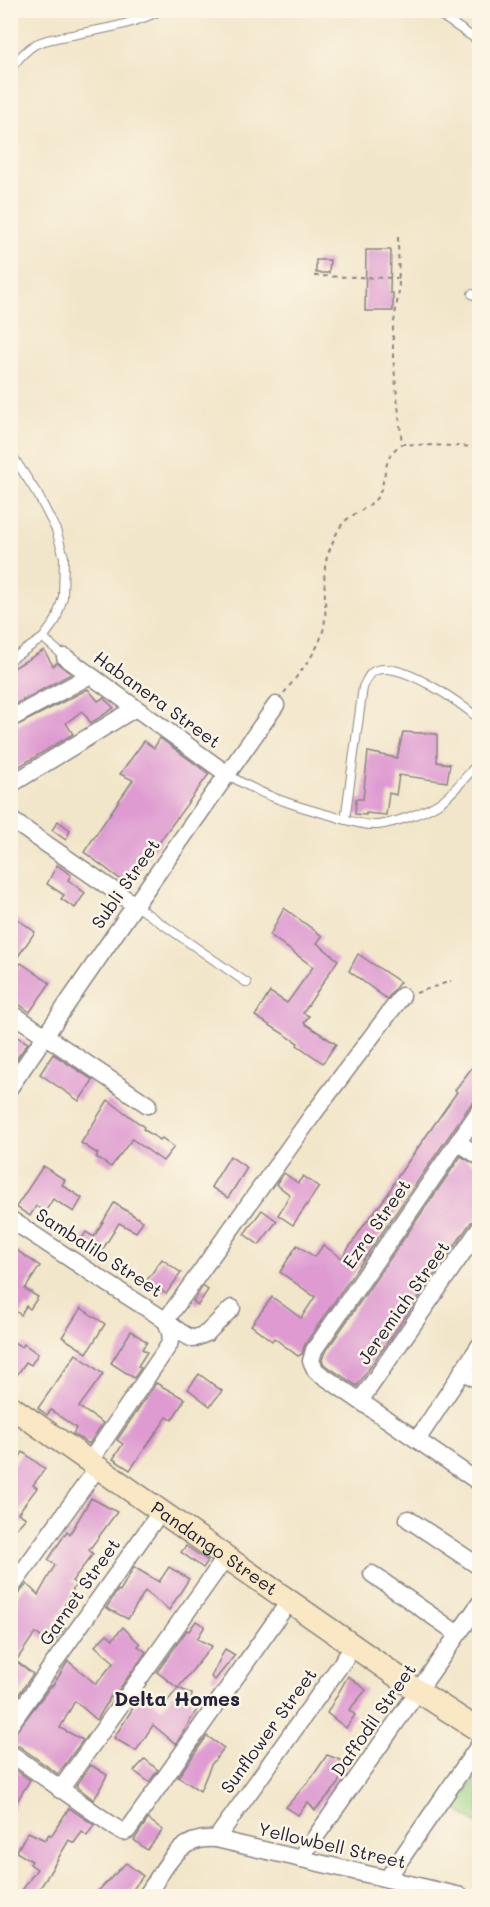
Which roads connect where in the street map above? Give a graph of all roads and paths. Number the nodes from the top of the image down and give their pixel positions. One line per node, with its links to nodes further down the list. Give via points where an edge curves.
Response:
1 (161, 10): 4 (lane, via 149,17 36,44)
2 (433, 10): 3 (lane)
3 (480, 42)
4 (10, 70)
5 (398, 237): 7 (path)
6 (314, 276): 7 (path)
7 (399, 278): 8 (path, via 393,357)
8 (402, 444): 9 (path); 15 (path, via 389,456 374,501 346,520 338,531 328,553 323,630 317,648)
9 (480, 447)
10 (10, 452): 11 (lane, via 56,530 64,557 63,597 56,620)
11 (43, 638): 12 (lane); 13 (lane)
12 (65, 657): 14 (street, Habanera Street)
13 (10, 660)
14 (89, 675): 16 (street, Habanera Street); 17 (street)
15 (276, 705): 20 (street, Subli Street)
16 (134, 709): 20 (street, Habanera Street); 21 (street)
17 (10, 719)
18 (480, 720): 23 (lane, via 435,686 387,669 369,675 363,687)
19 (480, 761): 23 (lane, via 452,792 432,807 377,825)
20 (227, 774): 23 (lane, via 264,795); 24 (street, Subli Street)
21 (10, 785)
22 (10, 819): 24 (street)
23 (345, 820)
24 (135, 905): 26 (lane); 29 (street, Subli Street)
25 (451, 981): 27 (path)
26 (247, 983)
27 (402, 996): 38 (street)
28 (10, 1012): 29 (street)
29 (45, 1036): 30 (street, Subli Street); 31 (street)
30 (10, 1087)
31 (148, 1105)
32 (480, 1110): 33 (street, Ezra Street)
33 (458, 1142): 34 (street); 42 (street, Ezra Street, via 310,1360 316,1371)
34 (480, 1157)
35 (10, 1218): 38 (street, Sambalilo Street)
36 (480, 1228): 42 (street, Jeremiah Street)
37 (232, 1308): 38 (street, Sambalilo Street, via 207,1334 193,1339)
38 (166, 1320): 45 (street, via 171,1336 169,1346)
39 (480, 1345): 40 (street)
40 (462, 1371): 41 (street); 44 (street)
41 (480, 1381)
42 (360, 1401): 44 (street)
43 (10, 1406): 45 (street, Pandango Street)
44 (417, 1440): 46 (street)
45 (94, 1464): 47 (street, Pandango Street); 52 (street)
46 (480, 1483)
47 (161, 1511): 49 (street, Pandango Street); 59 (street, Garnet Street)
48 (408, 1519): 50 (street)
49 (226, 1557): 53 (street, Pandango Street); 63 (street)
50 (480, 1567)
51 (372, 1574): 56 (street)
52 (10, 1589)
53 (290, 1600): 57 (street, Pandango Street); 63 (street, via 141,1814 124,1832)
54 (480, 1603): 55 (street, Daffodil Street)
55 (474, 1622): 56 (street, Daffodil Street)
56 (458, 1634): 58 (street, Daffodil Street)
57 (354, 1646): 58 (street, Pandango Street); 64 (street, Sunflower Street)
58 (418, 1691): 60 (street, Pandango Street); 65 (street, Daffodil Street)
59 (10, 1725)
60 (480, 1731)
61 (480, 1744): 66 (street)
62 (10, 1753): 63 (street)
63 (60, 1790)
64 (216, 1839): 65 (street, Yellowbell Street); 67 (street, Yellowbell Street, via 194,1839 185,1844)
65 (300, 1859): 66 (street, Yellowbell Street)
66 (387, 1879): 68 (street, Yellowbell Street)
67 (146, 1896)
68 (461, 1896)

